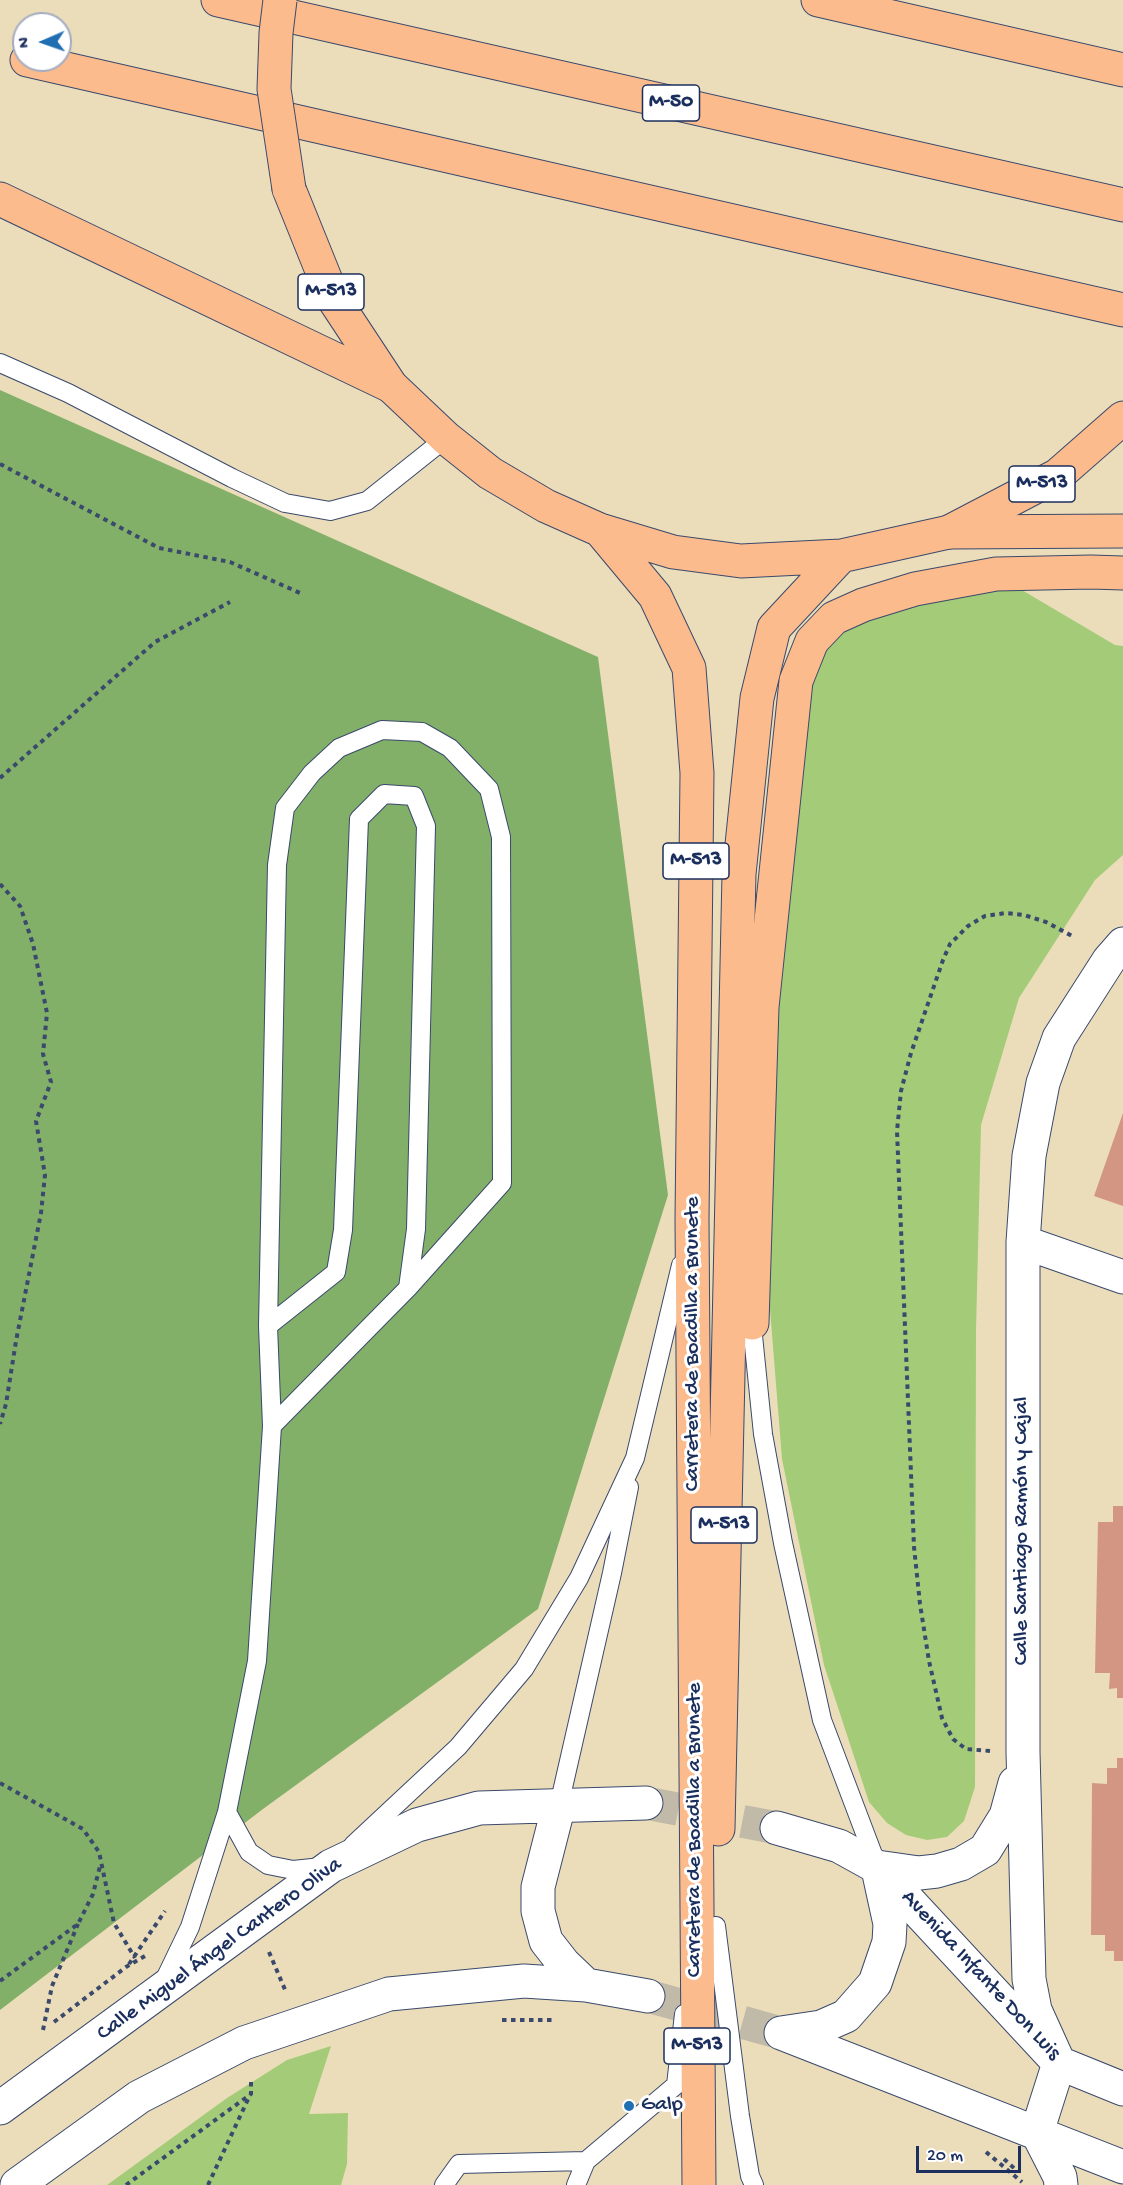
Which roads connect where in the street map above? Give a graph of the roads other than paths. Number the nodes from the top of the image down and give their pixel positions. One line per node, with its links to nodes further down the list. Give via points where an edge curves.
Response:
1 (218, 0): 7 (main road, M-50)
2 (280, 0): 10 (main road, M-513, bridge, via 274,89 289,189 333,298)
3 (818, 0): 4 (main road)
4 (1123, 70)
5 (72, 71): 8 (main road)
6 (0, 199): 10 (main road)
7 (1123, 205)
8 (1123, 310)
9 (0, 363): 12 (lane, via 68,393 285,503 330,511 367,501)
10 (391, 386): 12 (main road, M-513)
11 (1123, 418): 15 (main road, M-513, via 1058,475)
12 (446, 438): 13 (main road, M-513, via 490,473 546,506)
13 (600, 530): 16 (main road, M-513, via 673,552 741,561); 20 (main road, Carretera de Boadilla a Brunete / M-513, via 655,596 689,668 698,773)
14 (1123, 531): 15 (main road)
15 (949, 532): 16 (main road, M-513)
16 (841, 556): 19 (main road, Carretera de Boadilla a Brunete / M-513, via 774,628 758,698 739,874)
17 (1123, 573): 24 (main road, via 996,574 915,589 834,618 812,641 796,681 762,1007)
18 (1123, 944): 21 (street, Calle Santiago Ramón y Cajal, via 1059,1038 1043,1083 1029,1156)
19 (733, 1123): 24 (lane); 35 (main road, Carretera de Boadilla a Brunete / M-513)
20 (692, 1219): 27 (lane); 35 (main road, Carretera de Boadilla a Brunete / M-513)
21 (1023, 1242): 22 (street); 28 (street, Calle Santiago Ramón y Cajal)
22 (1123, 1277)
23 (408, 1288): 25 (lane, via 416,1229 426,826 414,796 384,794 359,819 343,1230 336,1272); 25 (lane, via 502,1182 501,837 489,789 450,748 422,732 382,730 339,748 312,772 285,808 277,865); 26 (lane)
24 (752, 1323): 34 (lane, via 763,1434 822,1720)
25 (268, 1326): 26 (lane)
26 (272, 1426): 31 (lane, via 256,1661)
27 (635, 1458): 30 (lane); 33 (lane, via 579,1578 524,1669 458,1747)
28 (1023, 1752): 34 (street, via 1006,1816 985,1850 961,1864 937,1871 919,1873); 39 (street, Calle Santiago Ramón y Cajal, via 1029,1979 1035,2010)
29 (646, 1803): 30 (street, Calle Miguel Ángel Cantero Oliva)
30 (559, 1805): 33 (street, Calle Miguel Ángel Cantero Oliva, via 479,1808 417,1826); 36 (street, via 537,1887 538,1911 546,1941)
31 (227, 1812): 33 (lane, via 249,1852 268,1865 293,1870); 37 (lane, via 190,1927)
32 (777, 1828): 34 (street, via 839,1846)
33 (331, 1866): 37 (street, Calle Miguel Ángel Cantero Oliva)
34 (877, 1867): 39 (street, Avenida Infante Don Luis); 42 (street, via 890,1924 889,1942 875,1983 846,2016 821,2027 781,2033)
35 (706, 1917): 43 (lane, via 676,2085); 48 (main road, Carretera de Boadilla a Brunete / M-513); 49 (main road, Carretera de Boadilla a Brunete / M-513); 50 (lane)
36 (586, 1985): 38 (street); 45 (street, via 524,1981 389,1994 244,2043 139,2097)
37 (158, 1993): 41 (street, Calle Miguel Ángel Cantero Oliva)
38 (648, 1996)
39 (1059, 2063): 40 (street, Avenida Infante Don Luis); 42 (street)
40 (1123, 2088)
41 (0, 2108)
42 (1037, 2132): 44 (street); 51 (street)
43 (586, 2161): 46 (lane, via 459,2164); 47 (lane)
44 (1123, 2167)
45 (17, 2185)
46 (444, 2185)
47 (576, 2185)
48 (699, 2185)
49 (717, 2185)
50 (754, 2185)
51 (1061, 2185)

